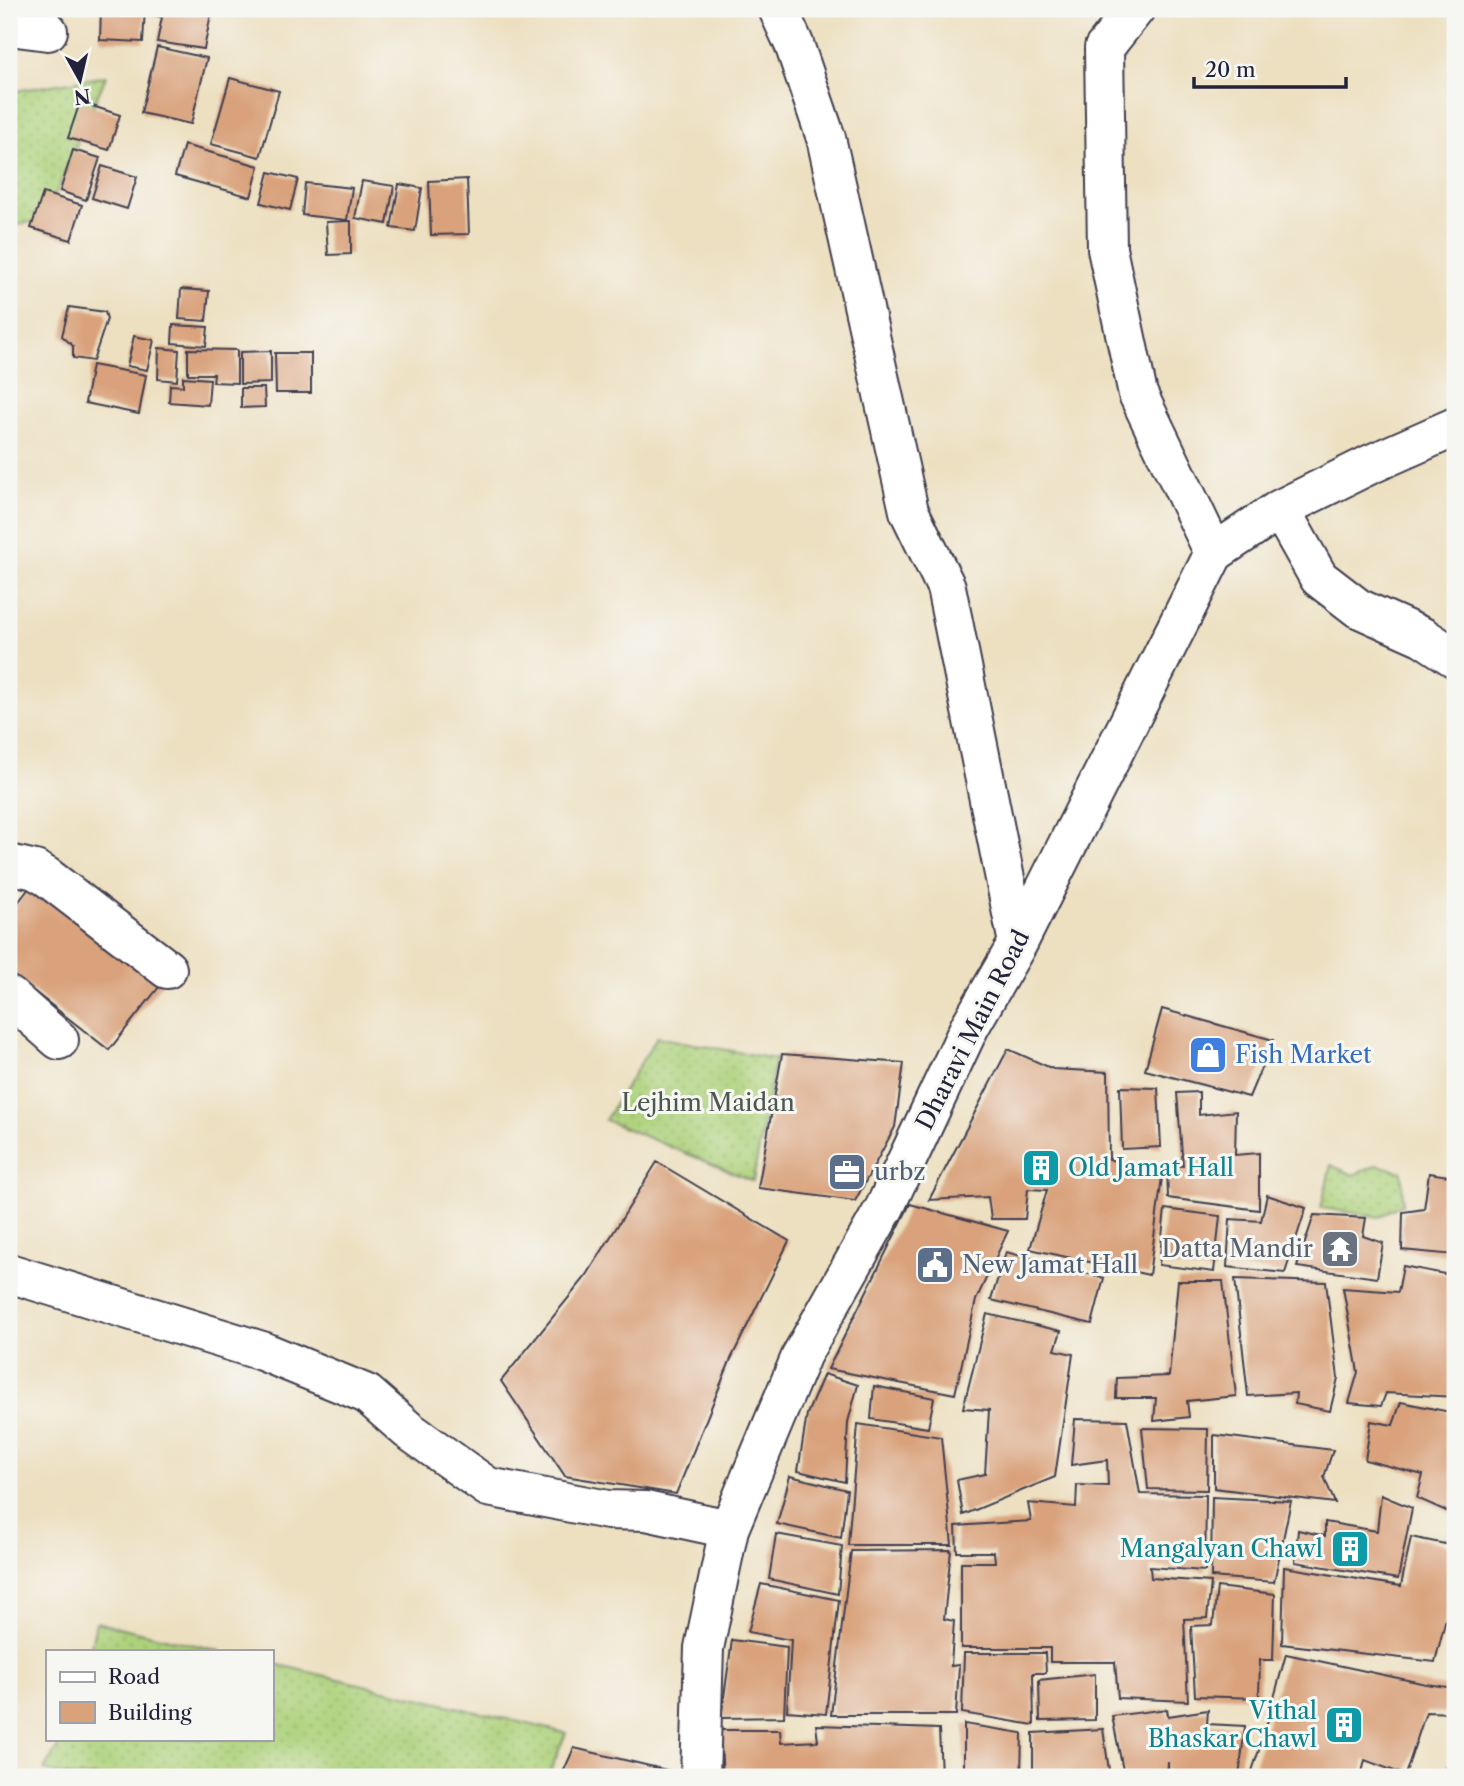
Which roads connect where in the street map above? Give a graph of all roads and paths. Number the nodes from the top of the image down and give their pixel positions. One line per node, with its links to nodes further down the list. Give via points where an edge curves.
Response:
1 (778, 9): 10 (street, via 826,138 909,511 946,587)
2 (1135, 9): 7 (street, via 1104,48 1107,249 1138,394)
3 (9, 26): 4 (street)
4 (48, 31)
5 (1455, 427): 6 (street, Dharavi Main Road)
6 (1280, 509): 7 (street, Dharavi Main Road); 8 (street, via 1319,578 1358,608)
7 (1214, 553): 10 (street, Dharavi Main Road)
8 (1455, 657)
9 (9, 864): 11 (street, via 47,877)
10 (1018, 943): 15 (street, Dharavi Main Road, via 970,1026 885,1208 802,1354)
11 (167, 969)
12 (9, 996): 13 (street)
13 (60, 1040)
14 (9, 1273): 15 (street, via 262,1351 367,1394 408,1430 488,1487)
15 (729, 1529): 16 (street, Dharavi Main Road, via 704,1648)
16 (700, 1777)

